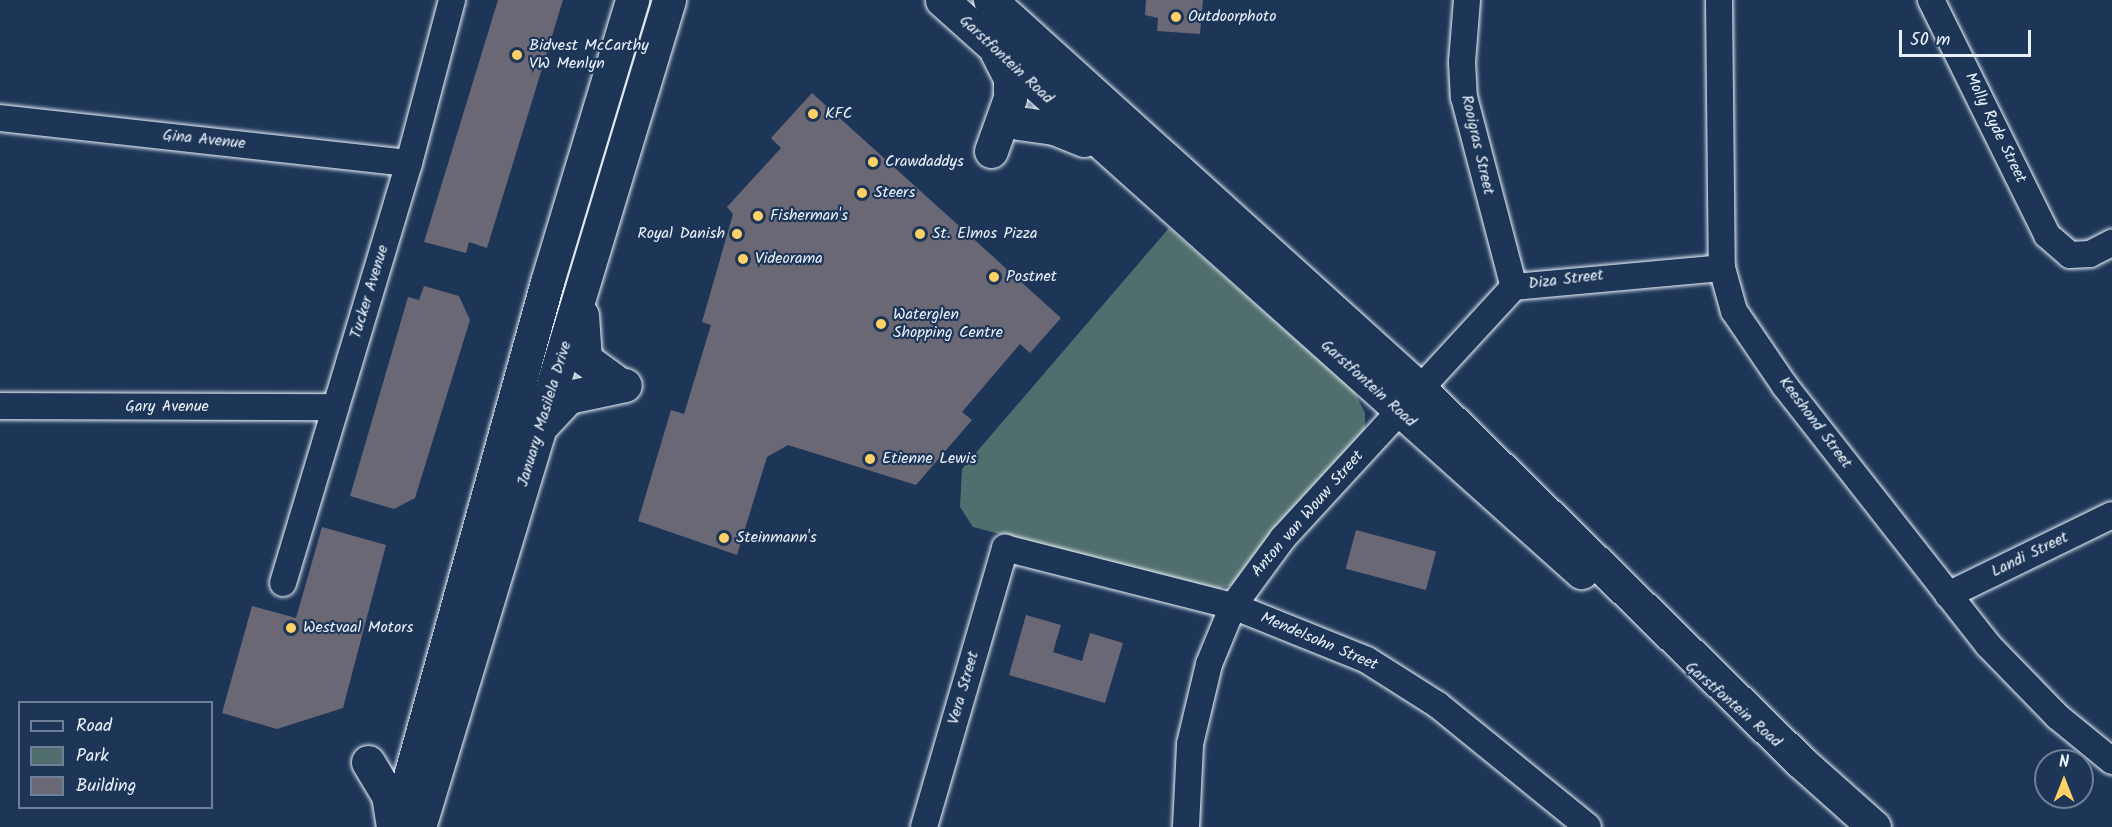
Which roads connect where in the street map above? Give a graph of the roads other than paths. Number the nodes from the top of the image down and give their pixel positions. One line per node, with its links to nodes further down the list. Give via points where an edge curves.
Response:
1 (452, 0): 15 (street, Tucker Avenue)
2 (632, 0): 20 (main road, January Masilela Drive)
3 (669, 0): 12 (main road, January Masilela Drive)
4 (942, 0): 9 (main road, Garstfontein Road)
5 (990, 0): 22 (main road, Garstfontein Road)
6 (1467, 0): 19 (street, Rooigras Street, via 1461,62 1464,97)
7 (1719, 0): 18 (street, Keeshond Street)
8 (1931, 0): 16 (street, Molly Ryde Street, via 2047,235 2063,251 2083,256)
9 (995, 47): 13 (main road, Garstfontein Road); 14 (main road, via 1011,86 1008,108)
10 (0, 118): 15 (street, Gina Avenue)
11 (1018, 123): 13 (main road, via 1054,128)
12 (629, 144): 17 (main road, January Masilela Drive); 20 (main road, via 601,174 563,284)
13 (1105, 149): 22 (main road, Garstfontein Road)
14 (991, 151)
15 (409, 163): 24 (street, Tucker Avenue)
16 (2112, 243)
17 (591, 266): 21 (main road, January Masilela Drive); 25 (main road, via 581,348 591,366 622,385 568,397 554,407)
18 (1722, 268): 19 (street, Diza Street); 30 (street, Keeshond Street, via 1740,320)
19 (1514, 286): 22 (street, Diza Street)
20 (545, 290): 26 (main road, January Masilela Drive)
21 (559, 368): 25 (main road, January Masilela Drive); 26 (main road, via 532,388)
22 (1410, 400): 31 (street, Anton van Wouw Street, via 1283,538); 40 (main road, Garstfontein Road)
23 (0, 406): 24 (street, Gary Avenue)
24 (335, 407): 29 (street, Tucker Avenue)
25 (539, 430): 32 (main road, January Masilela Drive)
26 (506, 432): 35 (main road, January Masilela Drive)
27 (2112, 515): 30 (street, Landi Street)
28 (1005, 548): 31 (street, Mendelsohn Street); 37 (street, Vera Street)
29 (283, 583)
30 (1948, 595): 33 (street, Keeshond Street, via 2013,673)
31 (1233, 606): 38 (street, Anton van Wouw Street, via 1209,664 1190,744); 39 (street, Mendelsohn Street, via 1348,651 1406,682)
32 (449, 728): 35 (main road); 36 (main road, January Masilela Drive)
33 (2112, 761)
34 (368, 762): 36 (main road)
35 (413, 764): 36 (main road)
36 (408, 824)
37 (924, 827)
38 (1186, 827)
39 (1588, 827)
40 (1874, 827)

